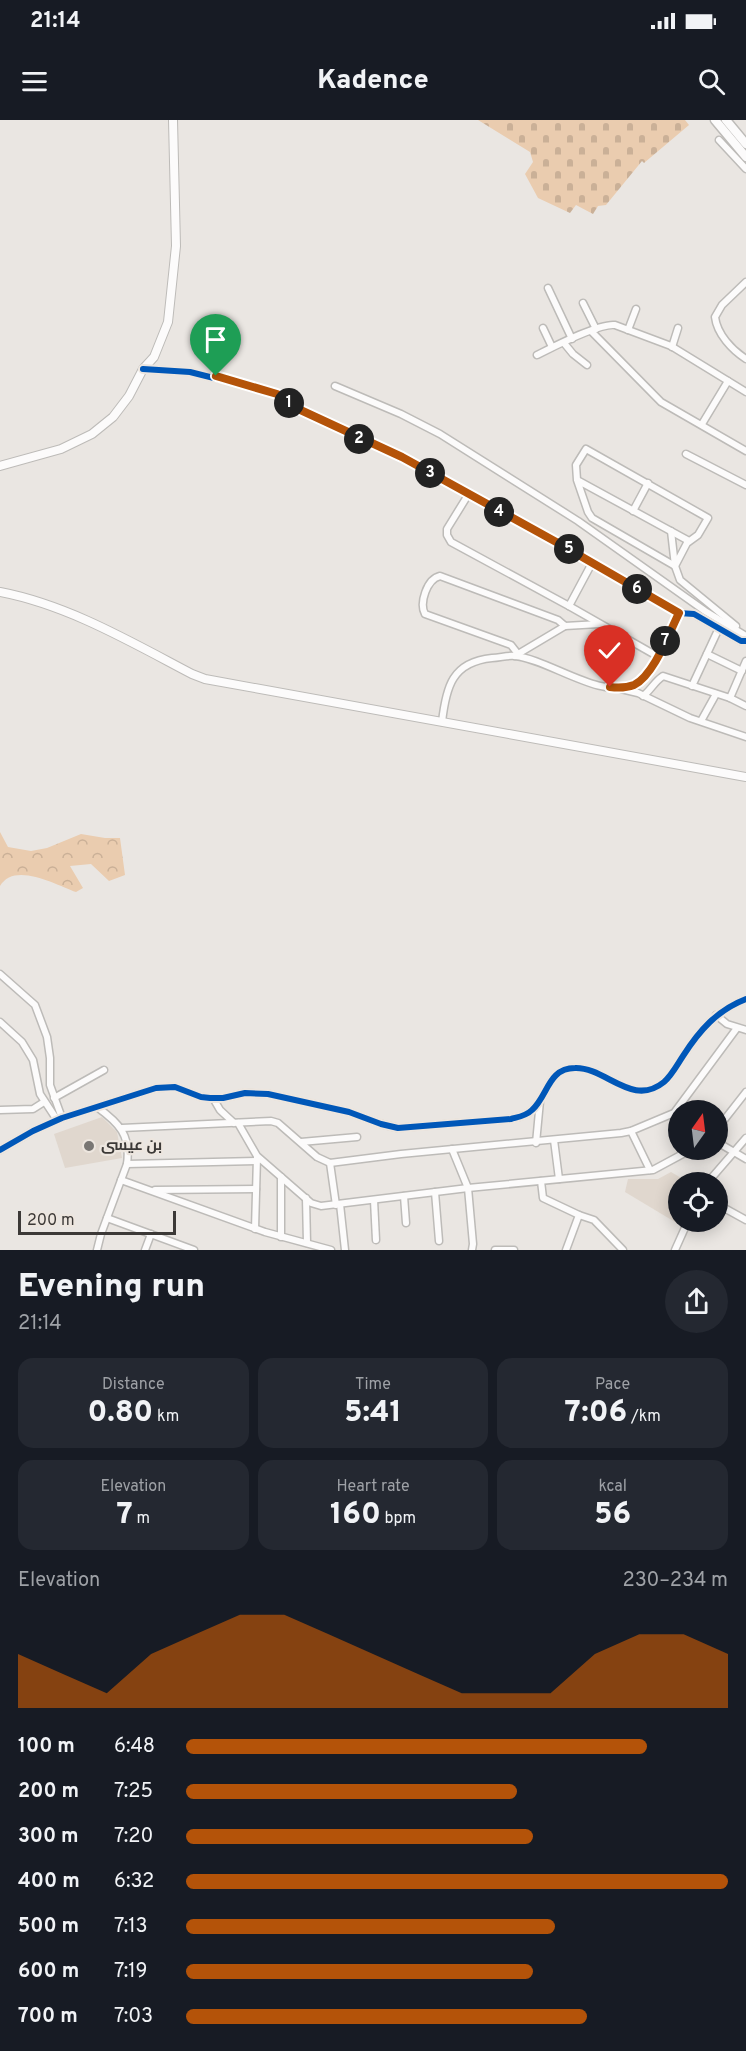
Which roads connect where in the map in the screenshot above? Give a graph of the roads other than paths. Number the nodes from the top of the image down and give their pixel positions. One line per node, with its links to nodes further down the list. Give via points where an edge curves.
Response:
1 (173, 120): 23 (main road, via 176,246 172,292 168,322 154,357)
2 (715, 120): 6 (highway)
3 (726, 120): 5 (highway)
4 (719, 140): 7 (street)
5 (746, 144)
6 (746, 157)
7 (746, 169)
8 (746, 282): 21 (street, via 715,317 729,344)
9 (548, 288): 16 (street)
10 (583, 303): 14 (street)
11 (636, 309): 15 (street)
12 (543, 328): 18 (street)
13 (678, 328): 19 (street)
14 (593, 330): 15 (street, via 610,325); 16 (street); 27 (street, via 657,398)
15 (628, 330): 19 (street)
16 (572, 339): 17 (street)
17 (564, 343): 18 (street); 22 (street)
18 (552, 347): 20 (street)
19 (672, 347): 24 (street)
20 (537, 354)
21 (746, 358)
22 (586, 365)
23 (143, 369): 30 (main road, via 113,417 92,434 61,449); 34 (street, via 216,376 277,394 294,407 402,457)
24 (728, 381): 26 (street); 27 (street)
25 (335, 387): 46 (street, via 440,434 578,521)
26 (746, 392)
27 (702, 424): 28 (street)
28 (746, 451)
29 (687, 454): 33 (street)
30 (0, 466)
31 (577, 480): 32 (street, via 576,465 586,449); 35 (street); 39 (street, via 592,518)
32 (648, 483): 35 (street); 37 (street, via 708,518 698,535)
33 (746, 484)
34 (468, 495): 38 (street); 41 (street, via 447,529 451,543)
35 (633, 511): 36 (street)
36 (671, 531): 37 (street); 39 (street)
37 (689, 541): 39 (street)
38 (592, 563): 41 (street); 42 (street)
39 (675, 566): 46 (street, via 680,580)
40 (0, 592): 60 (main road, via 18,595 101,627 205,679)
41 (569, 606): 43 (street)
42 (679, 613): 45 (street, via 694,614); 50 (street)
43 (599, 624): 44 (street); 50 (street)
44 (565, 626): 49 (street); 49 (street, via 558,620 434,577 422,604 424,614 511,645)
45 (719, 628): 47 (street); 48 (street)
46 (746, 635)
47 (746, 641)
48 (707, 654): 52 (street); 53 (street)
49 (517, 655): 54 (street, via 597,685); 60 (street, via 477,660 462,668 447,691)
50 (657, 656): 54 (street, via 641,680)
51 (746, 661): 52 (street)
52 (742, 671): 57 (street)
53 (692, 686): 55 (street); 56 (street, via 663,676)
54 (618, 688): 56 (street)
55 (716, 694): 57 (street); 59 (street)
56 (643, 696): 59 (street)
57 (730, 698): 58 (street)
58 (746, 706)
59 (701, 721): 61 (street)
60 (442, 722): 62 (main road)
61 (746, 737)
62 (746, 777)
63 (0, 974): 71 (street, via 39,1011 49,1047)
64 (746, 999): 65 (street)
65 (716, 1015): 67 (street); 73 (street, via 700,1030 669,1077 656,1087 633,1091 595,1073 564,1069 547,1084)
66 (0, 1022): 75 (street, via 22,1042 33,1060)
67 (737, 1028): 68 (street); 74 (street)
68 (746, 1030)
69 (104, 1070): 71 (street)
70 (746, 1092): 78 (street)
71 (54, 1098): 80 (street)
72 (213, 1098): 73 (street, via 268,1094 349,1112 398,1128 511,1119 524,1116); 76 (street, via 167,1086); 81 (street)
73 (541, 1100): 88 (street)
74 (686, 1100)
75 (44, 1102): 77 (street, via 33,1108); 80 (street)
76 (97, 1107): 80 (street); 82 (street)
77 (0, 1110)
78 (728, 1115)
79 (668, 1117): 83 (street)
80 (59, 1119): 91 (street)
81 (236, 1123): 82 (street); 87 (street, via 275,1122); 93 (street)
82 (122, 1128): 97 (street)
83 (631, 1131): 86 (street); 98 (street)
84 (357, 1137): 87 (street)
85 (746, 1138): 92 (street)
86 (554, 1140): 88 (street); 101 (street)
87 (301, 1142): 96 (street)
88 (536, 1143): 89 (street)
89 (452, 1149): 96 (street); 104 (street)
90 (728, 1149): 92 (street)
91 (0, 1150)
92 (733, 1152): 94 (street); 99 (street)
93 (257, 1159): 97 (street); 100 (street); 105 (street)
94 (746, 1159)
95 (672, 1160): 98 (street)
96 (330, 1163): 111 (street)
97 (127, 1164): 102 (street)
98 (650, 1170): 101 (street)
99 (716, 1172)
100 (281, 1177): 109 (street); 120 (street)
101 (560, 1179): 103 (street)
102 (121, 1180): 106 (street); 114 (street)
103 (541, 1181): 104 (street); 113 (street, via 543,1198)
104 (468, 1188): 107 (street); 129 (street)
105 (256, 1189): 106 (street); 117 (street)
106 (148, 1190): 117 (street)
107 (435, 1192): 108 (street); 122 (street)
108 (404, 1196): 110 (street); 116 (street)
109 (306, 1198): 111 (street, via 317,1205); 123 (street)
110 (374, 1200): 111 (street); 121 (street)
111 (338, 1205): 128 (street)
112 (728, 1210): 115 (street)
113 (579, 1215): 132 (street); 133 (street, via 598,1223)
114 (107, 1218): 119 (street); 124 (street)
115 (746, 1220)
116 (406, 1223)
117 (255, 1229): 120 (street)
118 (683, 1232): 134 (street)
119 (151, 1234): 125 (street); 126 (street)
120 (281, 1237): 123 (street)
121 (376, 1240)
122 (439, 1240)
123 (307, 1243): 127 (street)
124 (98, 1250)
125 (145, 1250)
126 (194, 1250)
127 (331, 1250)
128 (345, 1250)
129 (472, 1250)
130 (495, 1250): 131 (street)
131 (514, 1250)
132 (566, 1250)
133 (622, 1250)
134 (675, 1250)

